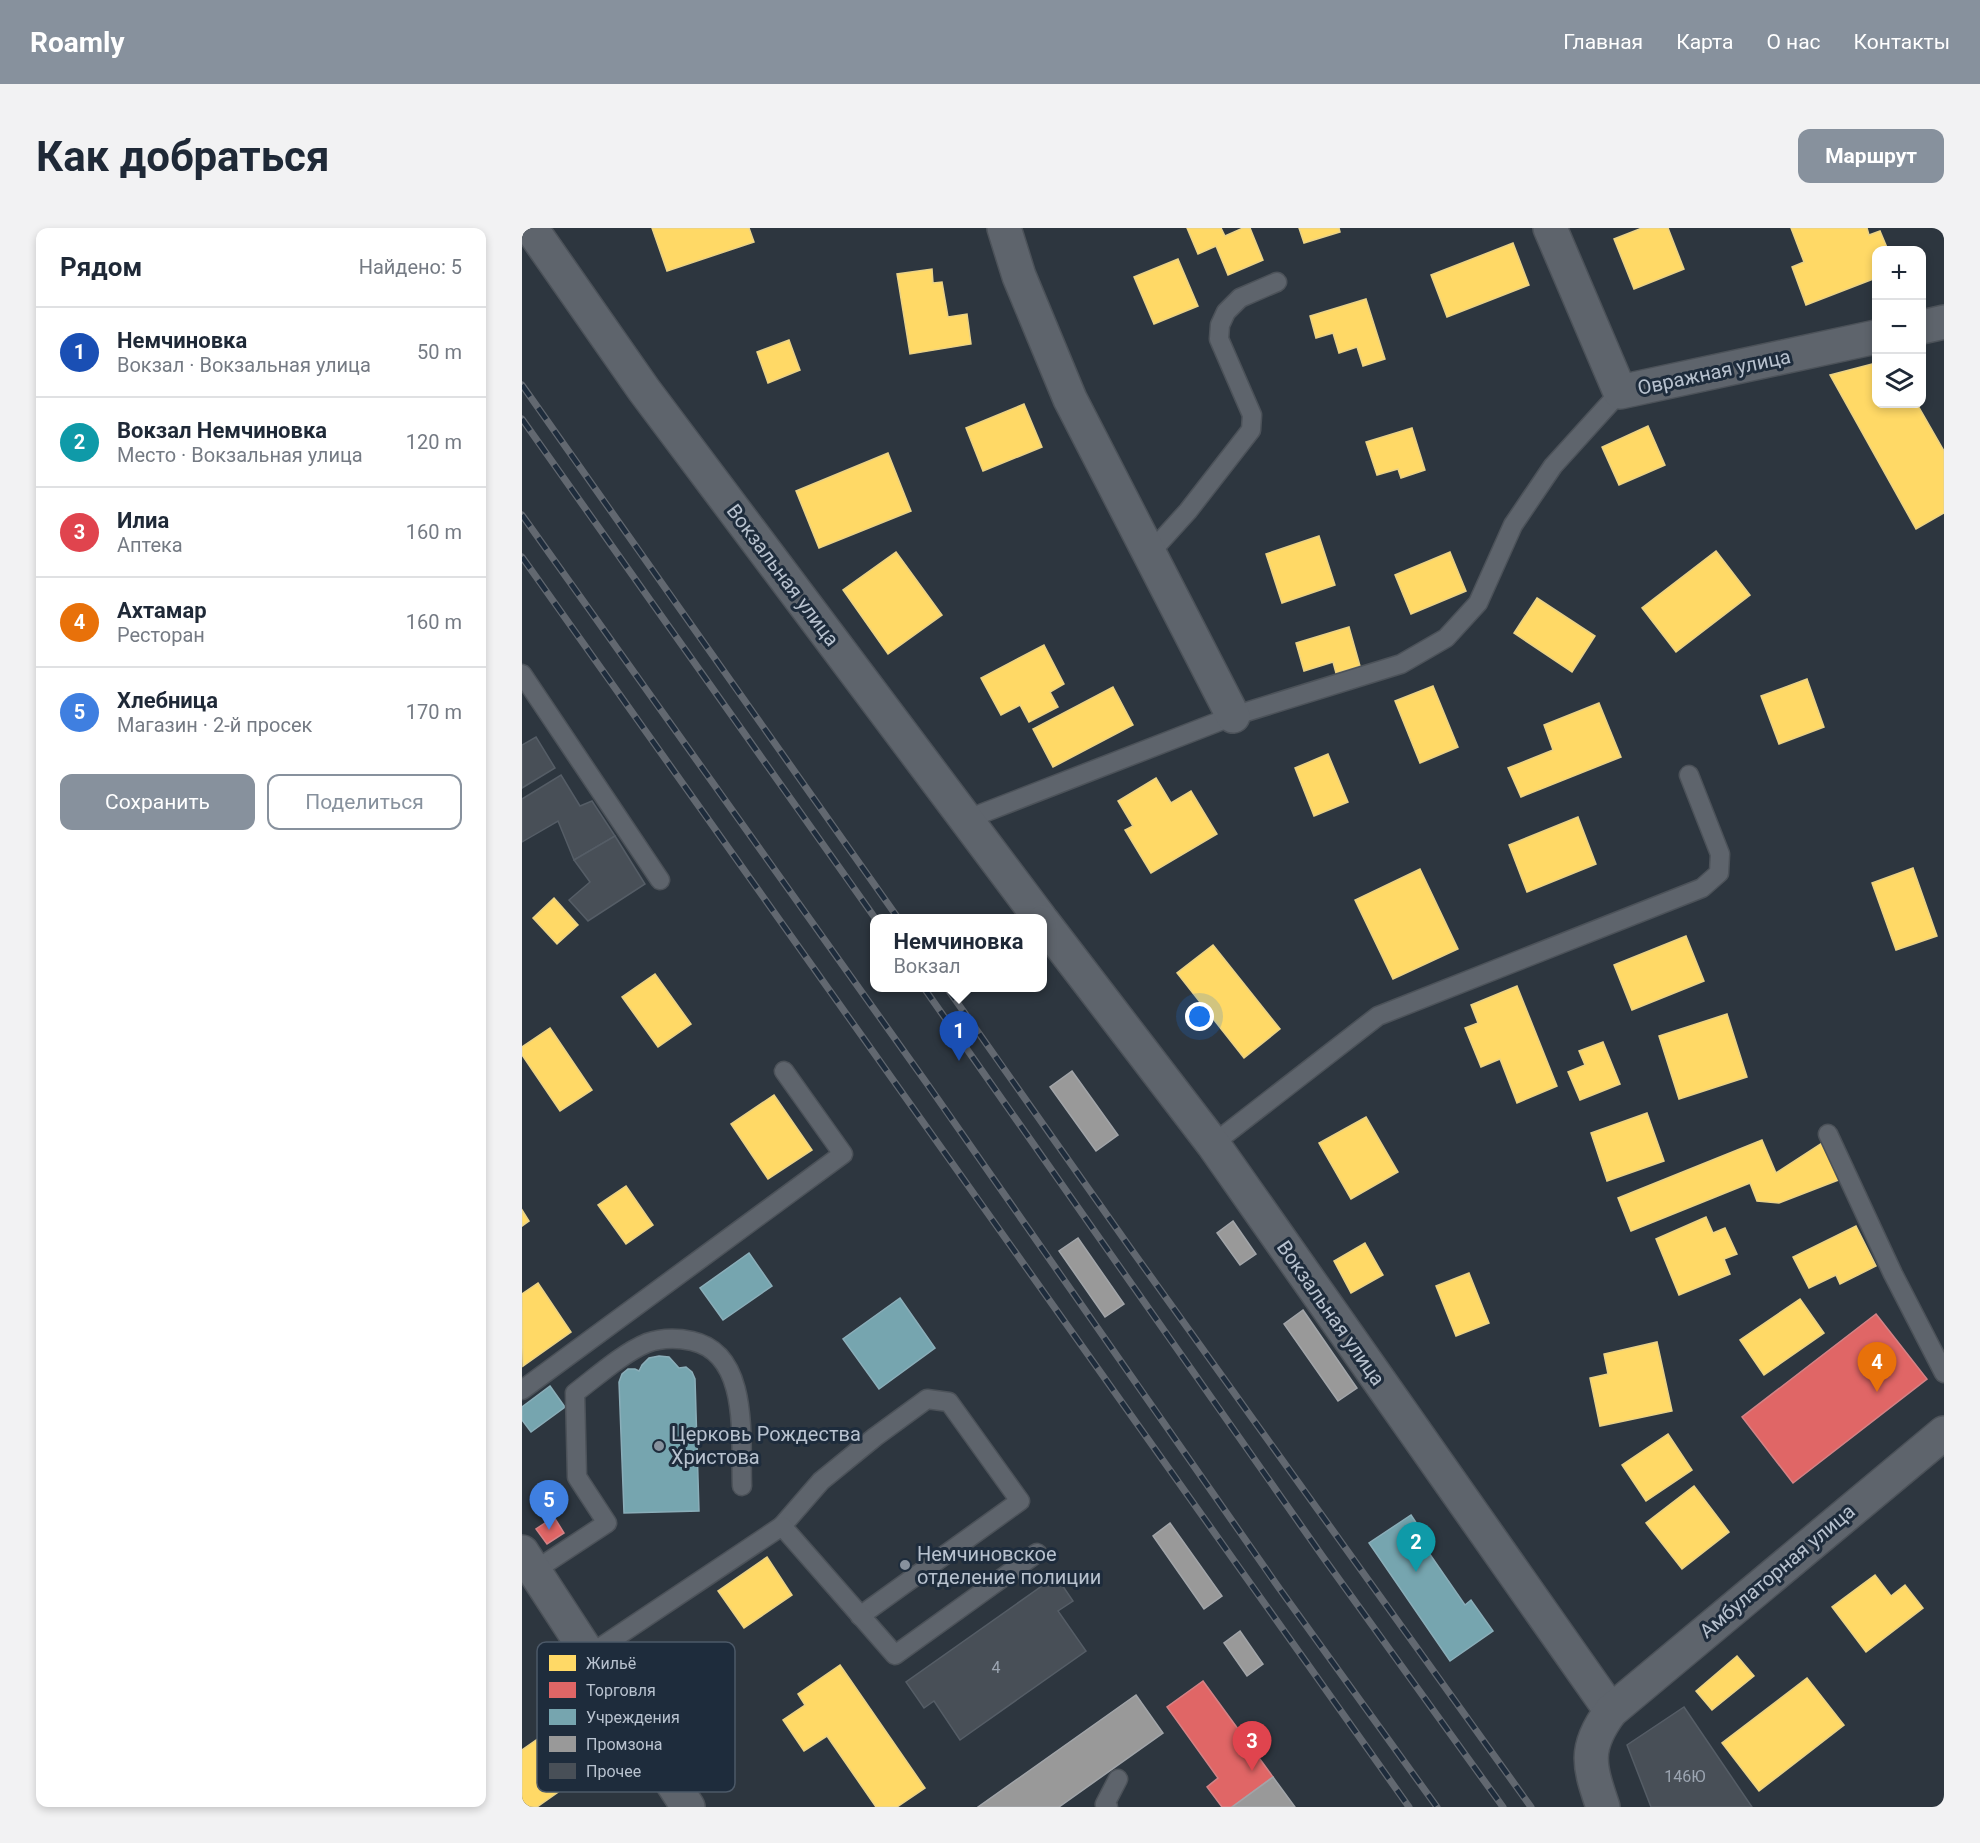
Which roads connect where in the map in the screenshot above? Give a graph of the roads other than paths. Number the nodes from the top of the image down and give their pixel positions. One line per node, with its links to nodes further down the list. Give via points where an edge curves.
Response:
1 (531, 228): 11 (street, Вокзальная улица, via 644,390)
2 (1004, 228): 7 (street, via 1019,276 1070,399)
3 (1550, 228): 6 (street, Овражная улица)
4 (1277, 282): 7 (lane, via 1240,298 1220,325 1219,339 1252,415 1251,430)
5 (1872, 338): 6 (street, Овражная улица)
6 (1620, 392): 9 (lane, via 1553,466 1514,525 1478,603 1446,638 1401,664)
7 (1150, 553): 9 (street)
8 (522, 674): 12 (lane)
9 (1233, 716): 11 (lane)
10 (1689, 775): 17 (lane, via 1720,854 1719,873 1702,888 1378,1016)
11 (965, 820): 13 (street, Вокзальная улица)
12 (660, 880)
13 (1037, 914)
14 (1047, 927): 17 (street, Вокзальная улица)
15 (783, 1071): 19 (lane, via 843,1154)
16 (1828, 1134): 18 (lane)
17 (1213, 1144): 28 (street, Вокзальная улица)
18 (1944, 1373)
19 (522, 1390)
20 (1944, 1433): 28 (street, Амбулаторная улица)
21 (742, 1486): 24 (lane, via 739,1401 726,1363 699,1343 682,1339 647,1343 575,1393 577,1478 607,1523)
22 (782, 1526): 25 (lane); 25 (lane, via 821,1481 875,1437 927,1399 949,1402 1020,1501); 27 (lane)
23 (1037, 1553): 25 (lane, via 895,1655)
24 (528, 1562): 26 (street)
25 (860, 1616)
26 (580, 1642)
27 (608, 1642)
28 (1611, 1711): 33 (street, Амбулаторная улица, via 1599,1727 1591,1753 1591,1773)
29 (1118, 1779): 32 (lane, via 1105,1804)
30 (678, 1792): 31 (street)
31 (688, 1807)
32 (1108, 1807)
33 (1603, 1807)

